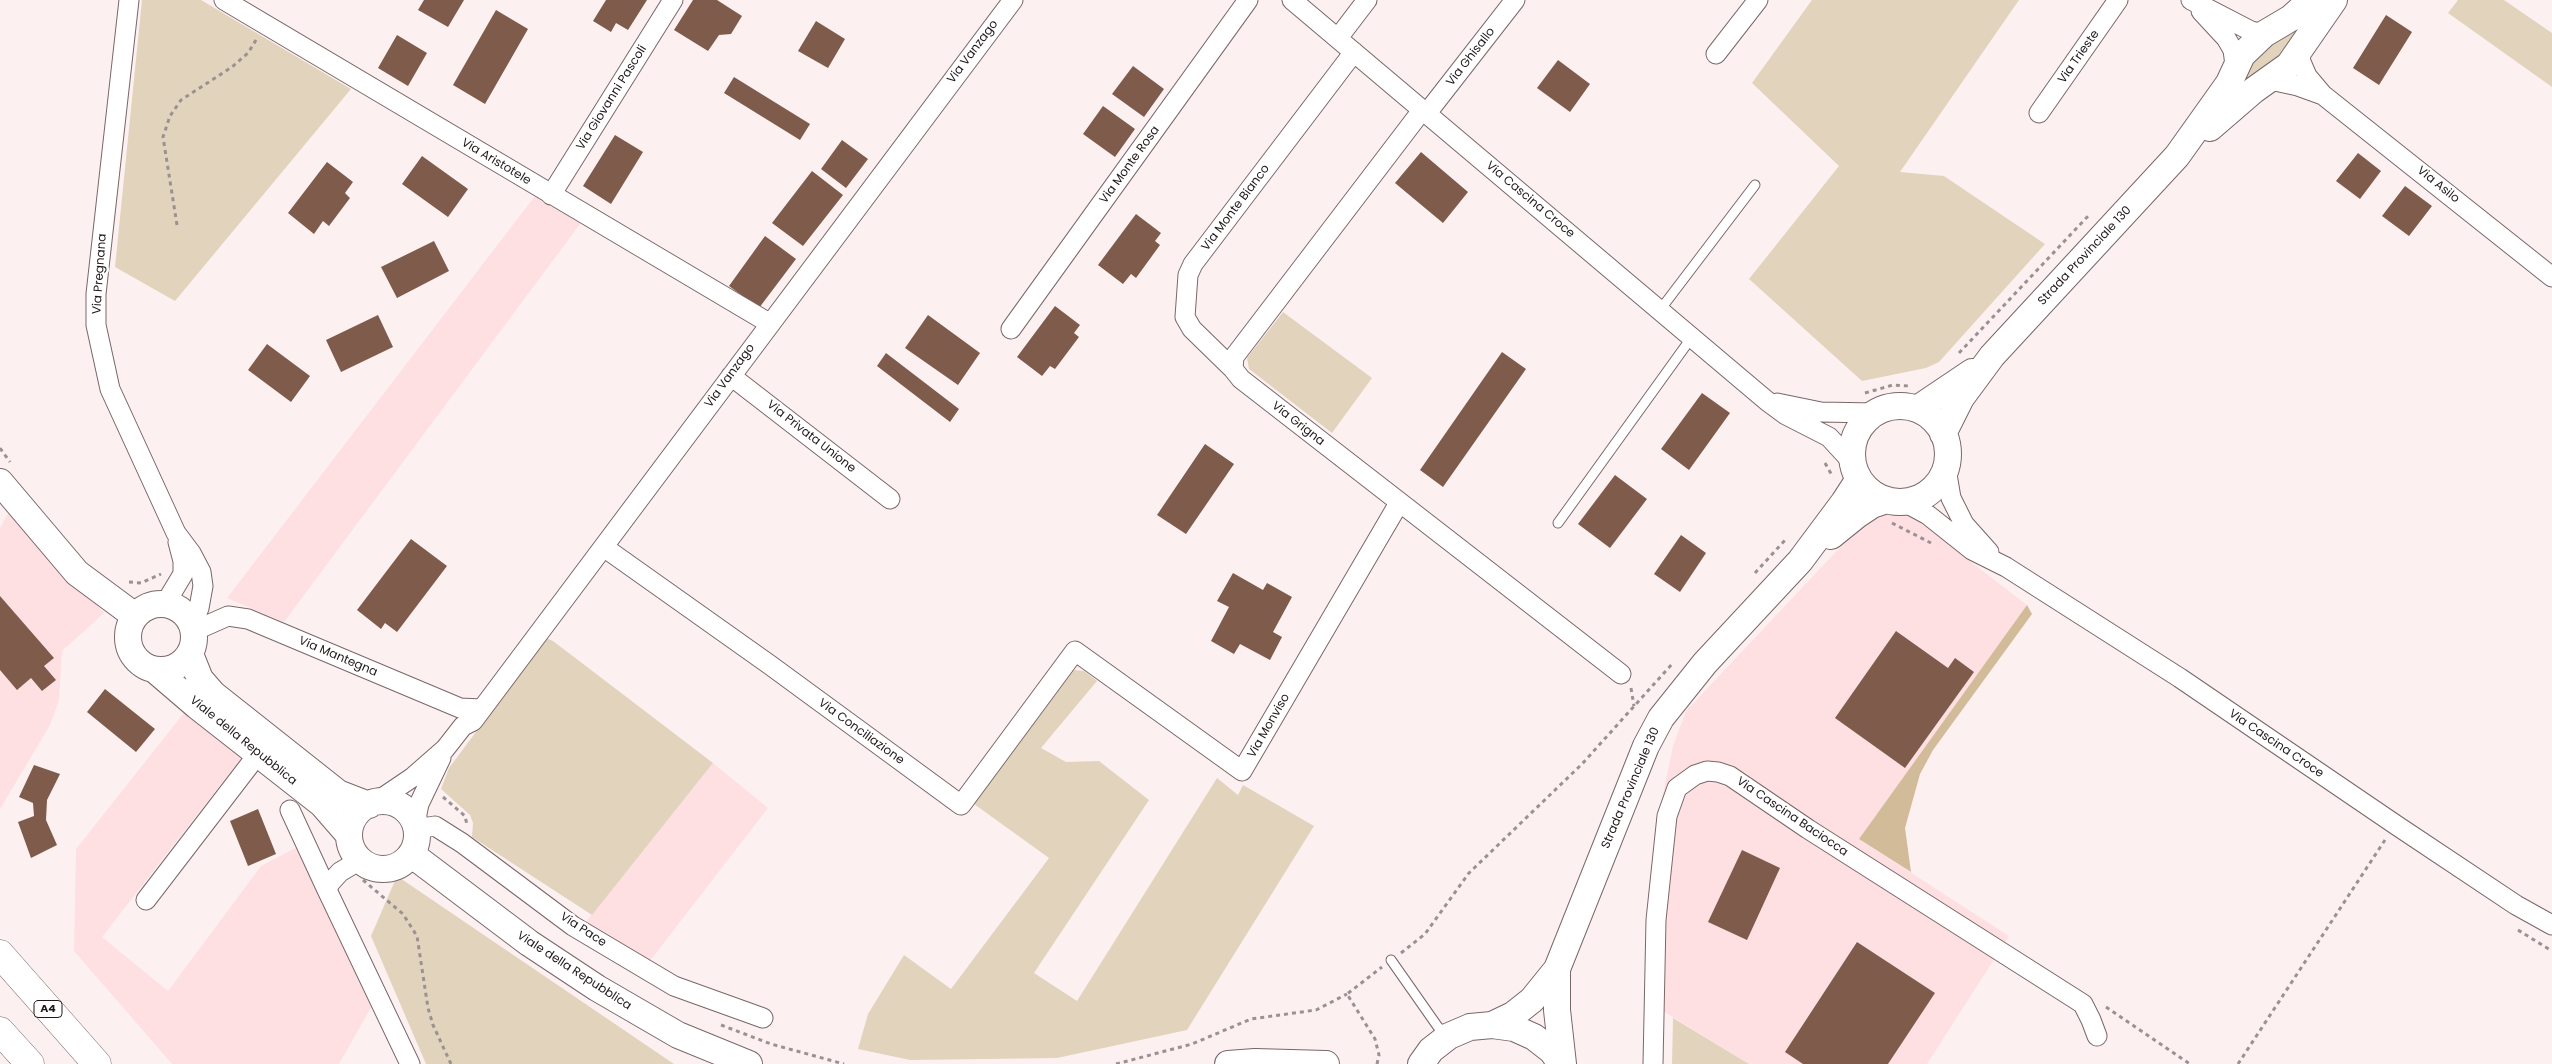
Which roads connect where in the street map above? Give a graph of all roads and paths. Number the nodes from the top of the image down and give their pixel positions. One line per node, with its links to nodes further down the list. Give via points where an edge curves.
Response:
1 (129, 0): 54 (street, Via Pregnana, via 96,294 96,325 110,389)
2 (224, 0): 14 (street, Via Aristotele)
3 (673, 0): 27 (street, Via Giovanni Pascoli)
4 (1012, 0): 32 (street, Via Vanzago)
5 (1248, 0): 33 (street, Via Monte Rosa)
6 (1292, 0): 16 (street, Via Cascina Croce)
7 (1366, 0): 16 (street)
8 (1515, 0): 23 (street, Via Ghisallo)
9 (1758, 0): 19 (street)
10 (2118, 0): 24 (street, Via Trieste)
11 (2191, 0): 15 (street); 20 (street, via 2226,38)
12 (2311, 0): 15 (street, Strada Provinciale 130, via 2291,18)
13 (2334, 0): 17 (street, Strada Provinciale 130)
14 (266, 25): 27 (street, Via Aristotele); 29 (path, via 248,53 181,100 170,116 163,137)
15 (2264, 34): 20 (street, Strada Provinciale 130)
16 (1338, 38): 18 (street, Via Cascina Croce)
17 (2299, 48): 21 (street, Strada Provinciale 130, via 2289,65); 22 (street, Via Asilo, via 2307,76)
18 (1354, 52): 23 (street, Via Cascina Croce); 37 (street, Via Monte Bianco, via 1193,264 1188,275 1186,317 1192,329)
19 (1716, 54)
20 (2236, 65): 25 (street, Strada Provinciale 130, via 2229,84)
21 (2270, 80): 22 (street, Via Asilo); 25 (street, Strada Provinciale 130)
22 (2323, 95): 30 (street, Via Asilo)
23 (1425, 111): 31 (street, Via Cascina Croce); 37 (street, via 1234,356)
24 (2039, 113)
25 (2177, 156): 36 (street, Strada Provinciale 130)
26 (1755, 185): 31 (lane)
27 (551, 195): 32 (street, Via Aristotele)
28 (2097, 207): 35 (path)
29 (177, 225)
30 (2552, 277)
31 (1660, 310): 34 (street, Via Cascina Croce)
32 (769, 324): 38 (street, Via Vanzago)
33 (1011, 329)
34 (1692, 337): 40 (street, Via Cascina Croce); 52 (lane)
35 (1956, 356)
36 (1992, 356): 39 (street, Strada Provinciale 130, via 1954,385); 42 (street, Strada Provinciale 130, via 1961,398)
37 (1233, 369): 50 (street, Via Grigna, via 1241,379)
38 (731, 376): 48 (street, Via Privata Unione); 56 (street, Via Vanzago)
39 (1917, 397): 41 (street, via 1902,406); 41 (path, via 1893,386); 42 (street)
40 (1767, 401): 41 (street, Via Cascina Croce, via 1821,412); 46 (street, Via Cascina Croce, via 1786,415 1829,437)
41 (1866, 404): 46 (street, Strada Provinciale 130, via 1864,422 1852,448)
42 (1944, 434): 45 (street)
43 (0, 448): 47 (path)
44 (1822, 460): 51 (path, via 1833,475)
45 (1946, 468): 49 (street, Strada Provinciale 130, via 1940,481 1918,499); 57 (street, Via Cascina Croce, via 1951,498 1964,524)
46 (1856, 471): 49 (street, via 1866,488); 51 (street, Strada Provinciale 130)
47 (6, 474): 62 (street, via 77,573)
48 (890, 499)
49 (1895, 501): 51 (street, Strada Provinciale 130, via 1872,505); 57 (street, Via Cascina Croce, via 1928,515 1972,550)
50 (1399, 503): 64 (street, Via Monviso, via 1242,771); 67 (street, Via Grigna)
51 (1844, 503): 55 (path, via 1868,520 1893,524); 92 (street, Strada Provinciale 130, via 1800,561 1706,663 1661,718 1646,746)
52 (1558, 523)
53 (1792, 532): 59 (path)
54 (176, 533): 58 (street, Via Pregnana); 63 (street, Via Pregnana, via 201,572 203,586)
55 (1933, 544)
56 (605, 548): 64 (street, Via Conciliazione, via 961,806); 69 (street, Via Vanzago)
57 (2000, 564): 76 (street, Via Cascina Croce, via 2180,678)
58 (183, 574): 60 (path, via 168,571 141,583); 61 (street)
59 (1753, 576)
60 (127, 581)
61 (166, 604): 62 (street, via 143,608); 63 (street, via 182,611)
62 (135, 616): 66 (street, via 127,637 130,649 140,662)
63 (192, 637): 66 (street, via 175,667); 68 (street, Via Mantegna, via 228,616 248,619); 74 (street, Viale della Repubblica, via 200,680 213,694 338,793)
64 (1075, 651)
65 (1680, 656): 91 (path, via 1582,764 1469,873 1425,934)
66 (155, 670): 72 (street, Viale della Repubblica)
67 (1621, 674)
68 (460, 708): 69 (street, Via Mantegna); 70 (street, via 465,720)
69 (482, 710): 70 (street, Via Vanzago, via 473,721)
70 (463, 726): 71 (street, Via Vanzago)
71 (445, 749): 73 (street, Via Vanzago); 74 (street, Via Vanzago, via 413,777)
72 (258, 754): 78 (street, Viale della Repubblica, via 322,804); 86 (street)
73 (427, 786): 77 (street, Via Vanzago); 81 (path, via 452,802 465,816 467,830)
74 (372, 803): 77 (street, via 394,803 403,808); 78 (street, via 357,814)
75 (290, 810): 85 (street)
76 (2396, 825): 80 (path); 87 (street, Via Cascina Croce, via 2516,905)
77 (415, 826): 81 (street, Via Pace, via 435,826); 83 (street, via 416,845)
78 (349, 835): 84 (street)
79 (2376, 835): 80 (path)
80 (2384, 841): 82 (path); 113 (path)
81 (462, 843): 95 (street, Via Pace, via 573,926 674,986)
82 (2392, 846)
83 (411, 854): 84 (street, via 392,868); 105 (street, Viale della Repubblica, via 529,943 597,988 678,1035)
84 (354, 864): 85 (street, via 334,878); 104 (path, via 410,923 417,936 428,1008)
85 (327, 890): 103 (street)
86 (146, 900)
87 (2552, 925)
88 (2516, 929): 89 (path)
89 (2552, 951)
90 (0, 954): 102 (highway, A4)
91 (1391, 960): 93 (path); 99 (lane, via 1438,1027)
92 (1557, 969): 96 (street, Strada Provinciale 130, via 1532,1000 1513,1015); 110 (street, Strada Provinciale 130)
93 (1348, 994): 106 (path, via 1316,1010 1251,1019 1192,1044); 109 (path, via 1375,1038 1379,1055)
94 (2082, 1004): 98 (street); 111 (street, Via Cascina Baciocca, via 1730,776 1707,771 1677,788 1667,816 1656,920); 112 (path, via 2107,1007)
95 (763, 1018)
96 (1492, 1025): 99 (street, via 1470,1027); 110 (street, via 1514,1028 1534,1037)
97 (0, 1030): 101 (highway)
98 (2097, 1036)
99 (1428, 1054)
100 (1285, 1063): 107 (street); 108 (street)
101 (30, 1064)
102 (97, 1064)
103 (410, 1064)
104 (451, 1064)
105 (749, 1064)
106 (1116, 1064)
107 (1228, 1064)
108 (1326, 1064)
109 (1377, 1064)
110 (1562, 1064)
111 (1653, 1064)
112 (2190, 1064)
113 (2238, 1064)

